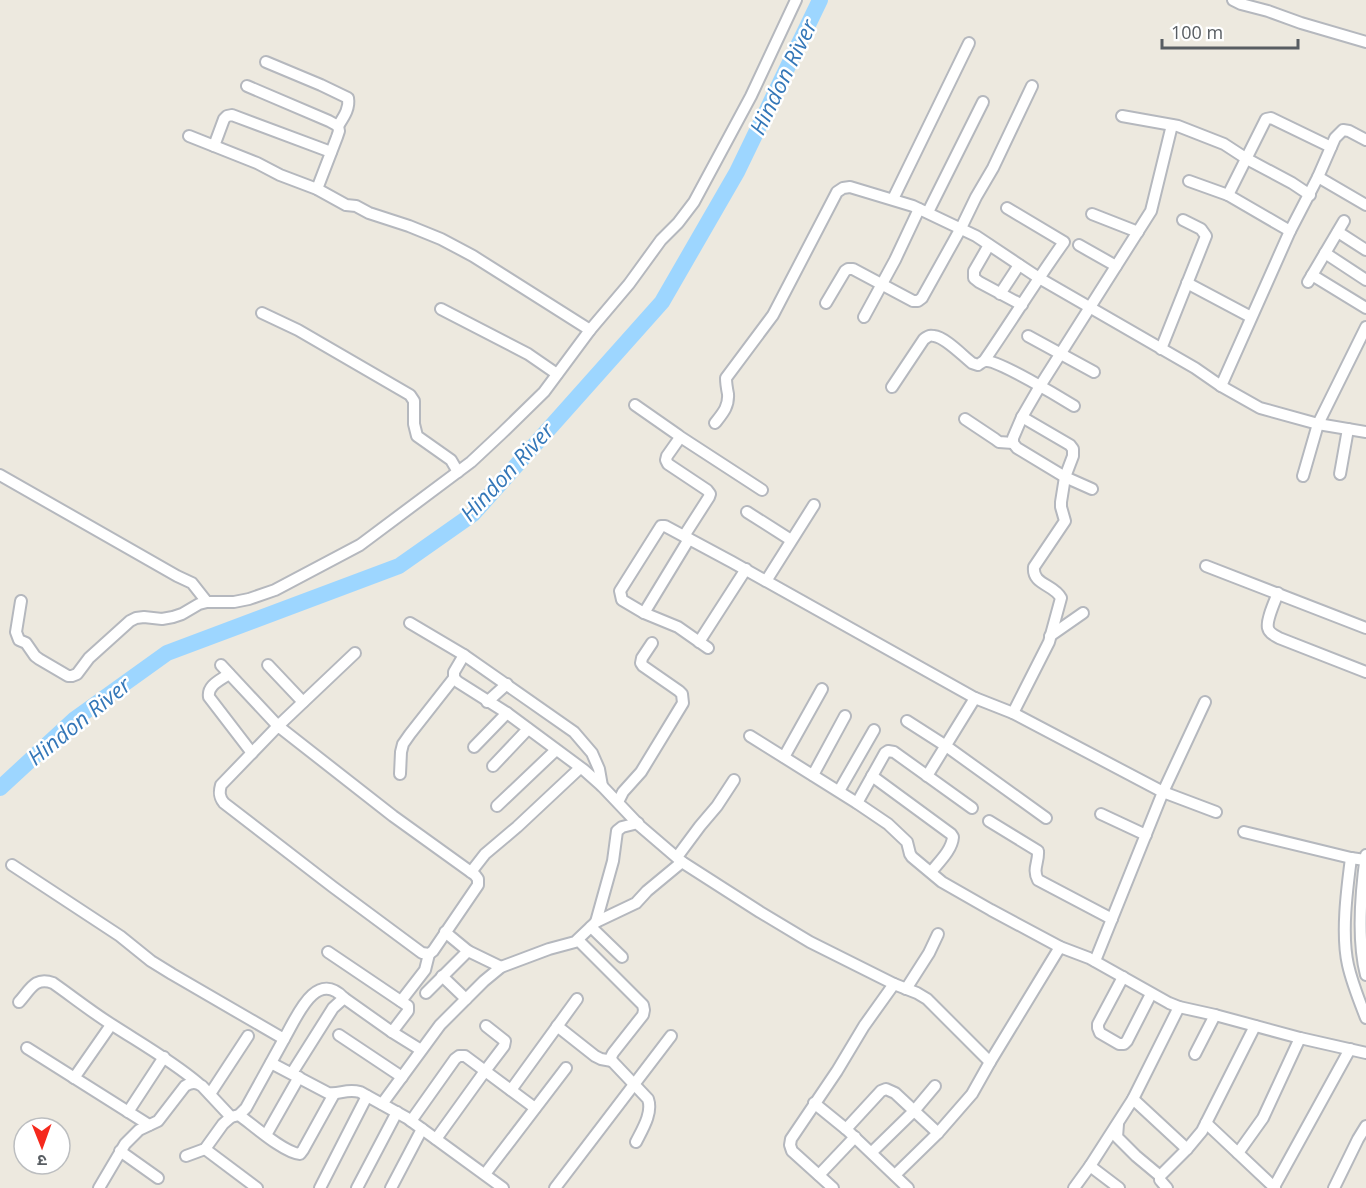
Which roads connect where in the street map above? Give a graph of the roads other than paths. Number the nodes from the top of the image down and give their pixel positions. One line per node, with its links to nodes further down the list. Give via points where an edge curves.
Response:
1 (796, 0): 54 (street, via 747,104 694,202)
2 (1233, 0): 3 (street)
3 (1366, 42)
4 (969, 43): 23 (street)
5 (266, 62): 11 (street, via 348,98)
6 (247, 86): 11 (street)
7 (1032, 86): 30 (street)
8 (982, 102): 26 (street)
9 (1122, 116): 10 (street)
10 (1172, 125): 17 (street, via 1224,144); 32 (street, via 1151,211)
11 (338, 126): 16 (street)
12 (189, 135): 14 (street)
13 (1366, 140): 15 (street, via 1343,130)
14 (214, 146): 16 (street, via 224,119 232,115); 20 (street)
15 (1332, 147): 17 (street, via 1269,118); 18 (street)
16 (331, 152): 20 (street)
17 (1247, 159): 21 (street); 22 (street)
18 (1318, 177): 22 (street); 24 (street)
19 (1189, 181): 21 (street)
20 (317, 189): 54 (street, via 346,205 441,239)
21 (1228, 195): 31 (street)
22 (1310, 195): 31 (street)
23 (893, 199): 26 (street); 68 (street, via 850,187 837,192 773,315 726,378 727,405)
24 (1366, 205)
25 (1007, 208): 40 (street, via 1064,242)
26 (924, 211): 30 (street); 43 (street)
27 (1092, 214): 32 (street)
28 (1183, 220): 42 (street, via 1206,236)
29 (1344, 221): 33 (street)
30 (961, 228): 34 (street); 43 (street, via 918,301)
31 (1290, 231): 52 (street)
32 (1138, 232): 39 (street)
33 (1338, 232): 36 (street); 37 (street)
34 (989, 245): 38 (street); 44 (street, via 974,278)
35 (1079, 245): 39 (street)
36 (1366, 250)
37 (1325, 253): 41 (street); 48 (street, via 1310,279)
38 (1019, 265): 40 (street); 44 (street)
39 (1116, 266): 47 (street)
40 (1039, 278): 46 (street); 47 (street)
41 (1366, 280)
42 (1187, 283): 52 (street); 56 (street)
43 (882, 284): 45 (street, via 848,268); 51 (street)
44 (1000, 294): 46 (street)
45 (826, 303)
46 (1022, 305): 58 (street)
47 (1090, 307): 56 (street); 57 (street)
48 (1366, 308)
49 (441, 309): 60 (street)
50 (262, 313): 74 (street, via 410,396 414,401 417,436 451,460)
51 (864, 317)
52 (1251, 317): 62 (street)
53 (1366, 327): 69 (street)
54 (590, 330): 60 (street)
55 (1028, 336): 57 (street)
56 (1161, 349): 62 (street)
57 (1061, 353): 59 (street); 61 (street)
58 (984, 361): 61 (street, via 997,363); 63 (street, via 972,363 941,338 928,336)
59 (1094, 372)
60 (557, 374): 74 (street, via 532,405)
61 (1040, 386): 65 (street); 66 (street)
62 (1221, 386): 69 (street, via 1260,408)
63 (892, 387)
64 (635, 405): 72 (street)
65 (1074, 406)
66 (1022, 417): 73 (street); 77 (street, via 1073,449)
67 (965, 419): 73 (street, via 995,440)
68 (715, 423)
69 (1318, 424): 70 (street); 78 (street)
70 (1348, 429): 71 (street); 75 (street)
71 (1366, 432)
72 (679, 436): 80 (street); 83 (street, via 667,456 668,464 710,494)
73 (1013, 443): 77 (street)
74 (459, 472): 90 (street, via 360,544 275,590 234,602)
75 (1340, 474)
76 (0, 475): 90 (street, via 192,583)
77 (1065, 477): 79 (street); 95 (street, via 1061,507 1065,521 1034,574 1061,598)
78 (1303, 477)
79 (1092, 489)
80 (762, 490)
81 (814, 505): 84 (street)
82 (747, 512): 84 (street)
83 (686, 537): 86 (street); 91 (street); 91 (street, via 661,526 620,591 622,600)
84 (791, 540): 87 (street)
85 (1206, 566): 88 (street)
86 (746, 569): 87 (street); 91 (street, via 704,645 669,622)
87 (766, 581): 106 (street)
88 (1278, 594): 94 (street); 101 (street, via 1268,622 1272,634)
89 (21, 601): 90 (street, via 16,632 19,640 26,643 35,657 68,676 77,674 130,621 173,617)
90 (207, 602)
91 (644, 613)
92 (1083, 613): 95 (street)
93 (410, 623): 98 (street)
94 (1366, 628)
95 (1050, 636): 110 (street)
96 (652, 644): 133 (street, via 641,663 679,691 684,703)
97 (355, 654): 107 (street)
98 (464, 655): 103 (street); 104 (street)
99 (268, 664): 107 (street)
100 (221, 665): 102 (street)
101 (1366, 672)
102 (230, 674): 114 (street); 121 (street, via 210,687 209,697)
103 (454, 678): 108 (street); 125 (street, via 403,744)
104 (507, 684): 108 (street); 130 (street, via 574,732 592,753)
105 (822, 689): 122 (street)
106 (975, 698): 110 (street); 118 (street)
107 (303, 702): 114 (street)
108 (488, 702): 111 (street)
109 (1205, 702): 132 (street)
110 (1013, 713): 132 (street)
111 (507, 714): 115 (street); 119 (street)
112 (845, 716): 126 (street)
113 (908, 721): 118 (street)
114 (278, 726): 121 (street); 149 (street)
115 (528, 729): 120 (street); 123 (street)
116 (874, 730): 131 (street)
117 (750, 736): 122 (street)
118 (946, 746): 128 (street); 139 (street)
119 (474, 747)
120 (556, 750): 124 (street); 135 (street)
121 (252, 753): 159 (street, via 221,785 220,798 333,887 422,953)
122 (784, 757): 126 (street)
123 (493, 766)
124 (580, 768): 130 (street); 149 (street, via 485,854)
125 (400, 774)
126 (813, 775): 131 (street)
127 (872, 776): 128 (street, via 888,751); 134 (street); 150 (street, via 953,837)
128 (927, 776): 136 (street)
129 (734, 780): 146 (street)
130 (602, 786): 133 (street)
131 (839, 791): 134 (street)
132 (1163, 792): 137 (street); 143 (street)
133 (618, 802): 141 (street)
134 (857, 803): 150 (street, via 908,842 910,854)
135 (497, 806)
136 (972, 808)
137 (1216, 812)
138 (1101, 814): 143 (street)
139 (1046, 818)
140 (989, 821): 151 (street, via 1038,851 1038,880)
141 (638, 823): 146 (street); 152 (street, via 617,831 613,861)
142 (1244, 832): 145 (street)
143 (1146, 835): 151 (street)
144 (1366, 855): 147 (street)
145 (1351, 858): 147 (street); 177 (street, via 1345,946 1352,981)
146 (679, 859): 152 (street, via 636,903); 166 (street, via 810,942)
147 (1365, 860): 163 (street, via 1362,945)
148 (12, 865): 187 (street, via 172,974)
149 (471, 872): 153 (street, via 478,885)
150 (931, 872): 156 (street, via 942,882)
151 (1112, 919): 161 (street)
152 (594, 924): 155 (street); 160 (street)
153 (445, 932): 157 (street); 159 (street)
154 (938, 934): 167 (street)
155 (578, 940): 162 (street); 194 (street, via 643,1005 643,1015 613,1053)
156 (1060, 947): 161 (street); 195 (street)
157 (468, 951): 162 (street); 164 (street)
158 (328, 952): 173 (street)
159 (429, 954): 173 (street, via 425,970)
160 (622, 957)
161 (1095, 961): 165 (street)
162 (501, 967): 171 (street)
163 (1366, 975)
164 (442, 976): 168 (street); 171 (street)
165 (1123, 976): 169 (street); 169 (street, via 1098,1024 1100,1032 1119,1044 1127,1041)
166 (894, 984): 167 (street); 210 (street)
167 (906, 989): 195 (street, via 927,999)
168 (426, 993)
169 (1152, 994): 175 (street)
170 (344, 998): 182 (street); 187 (street, via 330,989 315,992); 199 (street, via 333,1008)
171 (466, 999): 190 (street)
172 (577, 999): 180 (street)
173 (401, 1001): 182 (street, via 408,1011)
174 (19, 1002): 178 (street, via 37,982 45,980)
175 (1179, 1007): 176 (street); 209 (street)
176 (1215, 1015): 181 (street); 192 (street)
177 (1366, 1018)
178 (111, 1024): 193 (street); 200 (street)
179 (486, 1026): 198 (street, via 505,1041)
180 (557, 1026): 194 (street, via 596,1056); 205 (street)
181 (1255, 1026): 186 (street); 219 (street)
182 (392, 1032): 190 (street)
183 (339, 1035): 201 (street)
184 (248, 1036): 206 (street)
185 (671, 1036): 203 (street)
186 (1300, 1038): 189 (street); 233 (street, via 1263,1118)
187 (284, 1039): 196 (street)
188 (27, 1048): 200 (street)
189 (1350, 1049): 191 (street); 253 (street)
190 (421, 1050): 201 (street)
191 (1366, 1053)
192 (1195, 1054)
193 (164, 1057): 202 (street); 214 (street)
194 (612, 1061): 203 (street)
195 (990, 1062): 224 (street, via 972,1094)
196 (271, 1063): 199 (street); 216 (street, via 250,1101)
197 (566, 1068): 212 (street)
198 (485, 1071): 205 (street); 217 (street, via 459,1056); 227 (street)
199 (295, 1075): 207 (street); 225 (street)
200 (74, 1077): 214 (street)
201 (402, 1077): 211 (street)
202 (198, 1083): 206 (street); 220 (street, via 185,1086 165,1113)
203 (634, 1084): 228 (street, via 650,1104); 248 (street)
204 (935, 1086): 213 (street)
205 (511, 1090): 212 (street)
206 (210, 1094): 216 (street)
207 (334, 1094): 208 (street, via 352,1090); 225 (street, via 300,1154)
208 (367, 1096): 211 (street); 244 (street)
209 (1133, 1099): 218 (street); 230 (street)
210 (814, 1103): 223 (street); 237 (street, via 790,1145)
211 (382, 1104): 215 (street)
212 (535, 1108): 236 (street)
213 (914, 1111): 223 (street, via 886,1089); 224 (street); 232 (street)
214 (128, 1112): 220 (street)
215 (397, 1112): 217 (street); 245 (street)
216 (235, 1116): 225 (street); 229 (street, via 223,1124)
217 (411, 1121): 222 (street)
218 (1118, 1123): 235 (street); 238 (street, via 1117,1137)
219 (1206, 1123): 230 (street); 233 (street)
220 (149, 1125): 231 (street, via 131,1137)
221 (1366, 1126): 254 (street)
222 (422, 1128): 227 (street); 246 (street)
223 (846, 1129): 226 (street)
224 (938, 1133): 240 (street)
225 (266, 1135)
226 (855, 1137): 232 (street); 237 (street)
227 (436, 1139): 236 (street)
228 (636, 1142)
229 (205, 1149): 234 (street); 243 (street)
230 (1187, 1149): 238 (street)
231 (120, 1152): 239 (street); 241 (street)
232 (872, 1152): 240 (street)
233 (1238, 1153): 253 (street)
234 (186, 1156)
235 (1090, 1166): 250 (street); 251 (street)
236 (485, 1174): 247 (street)
237 (819, 1175): 249 (street)
238 (1160, 1176): 252 (street)
239 (158, 1178)
240 (901, 1183)
241 (101, 1185): 242 (street)
242 (113, 1188)
243 (257, 1188)
244 (320, 1188)
245 (357, 1188)
246 (391, 1188)
247 (503, 1188)
248 (555, 1188)
249 (833, 1188)
250 (1074, 1188)
251 (1119, 1188)
252 (1167, 1188)
253 (1275, 1188)
254 (1334, 1188)

